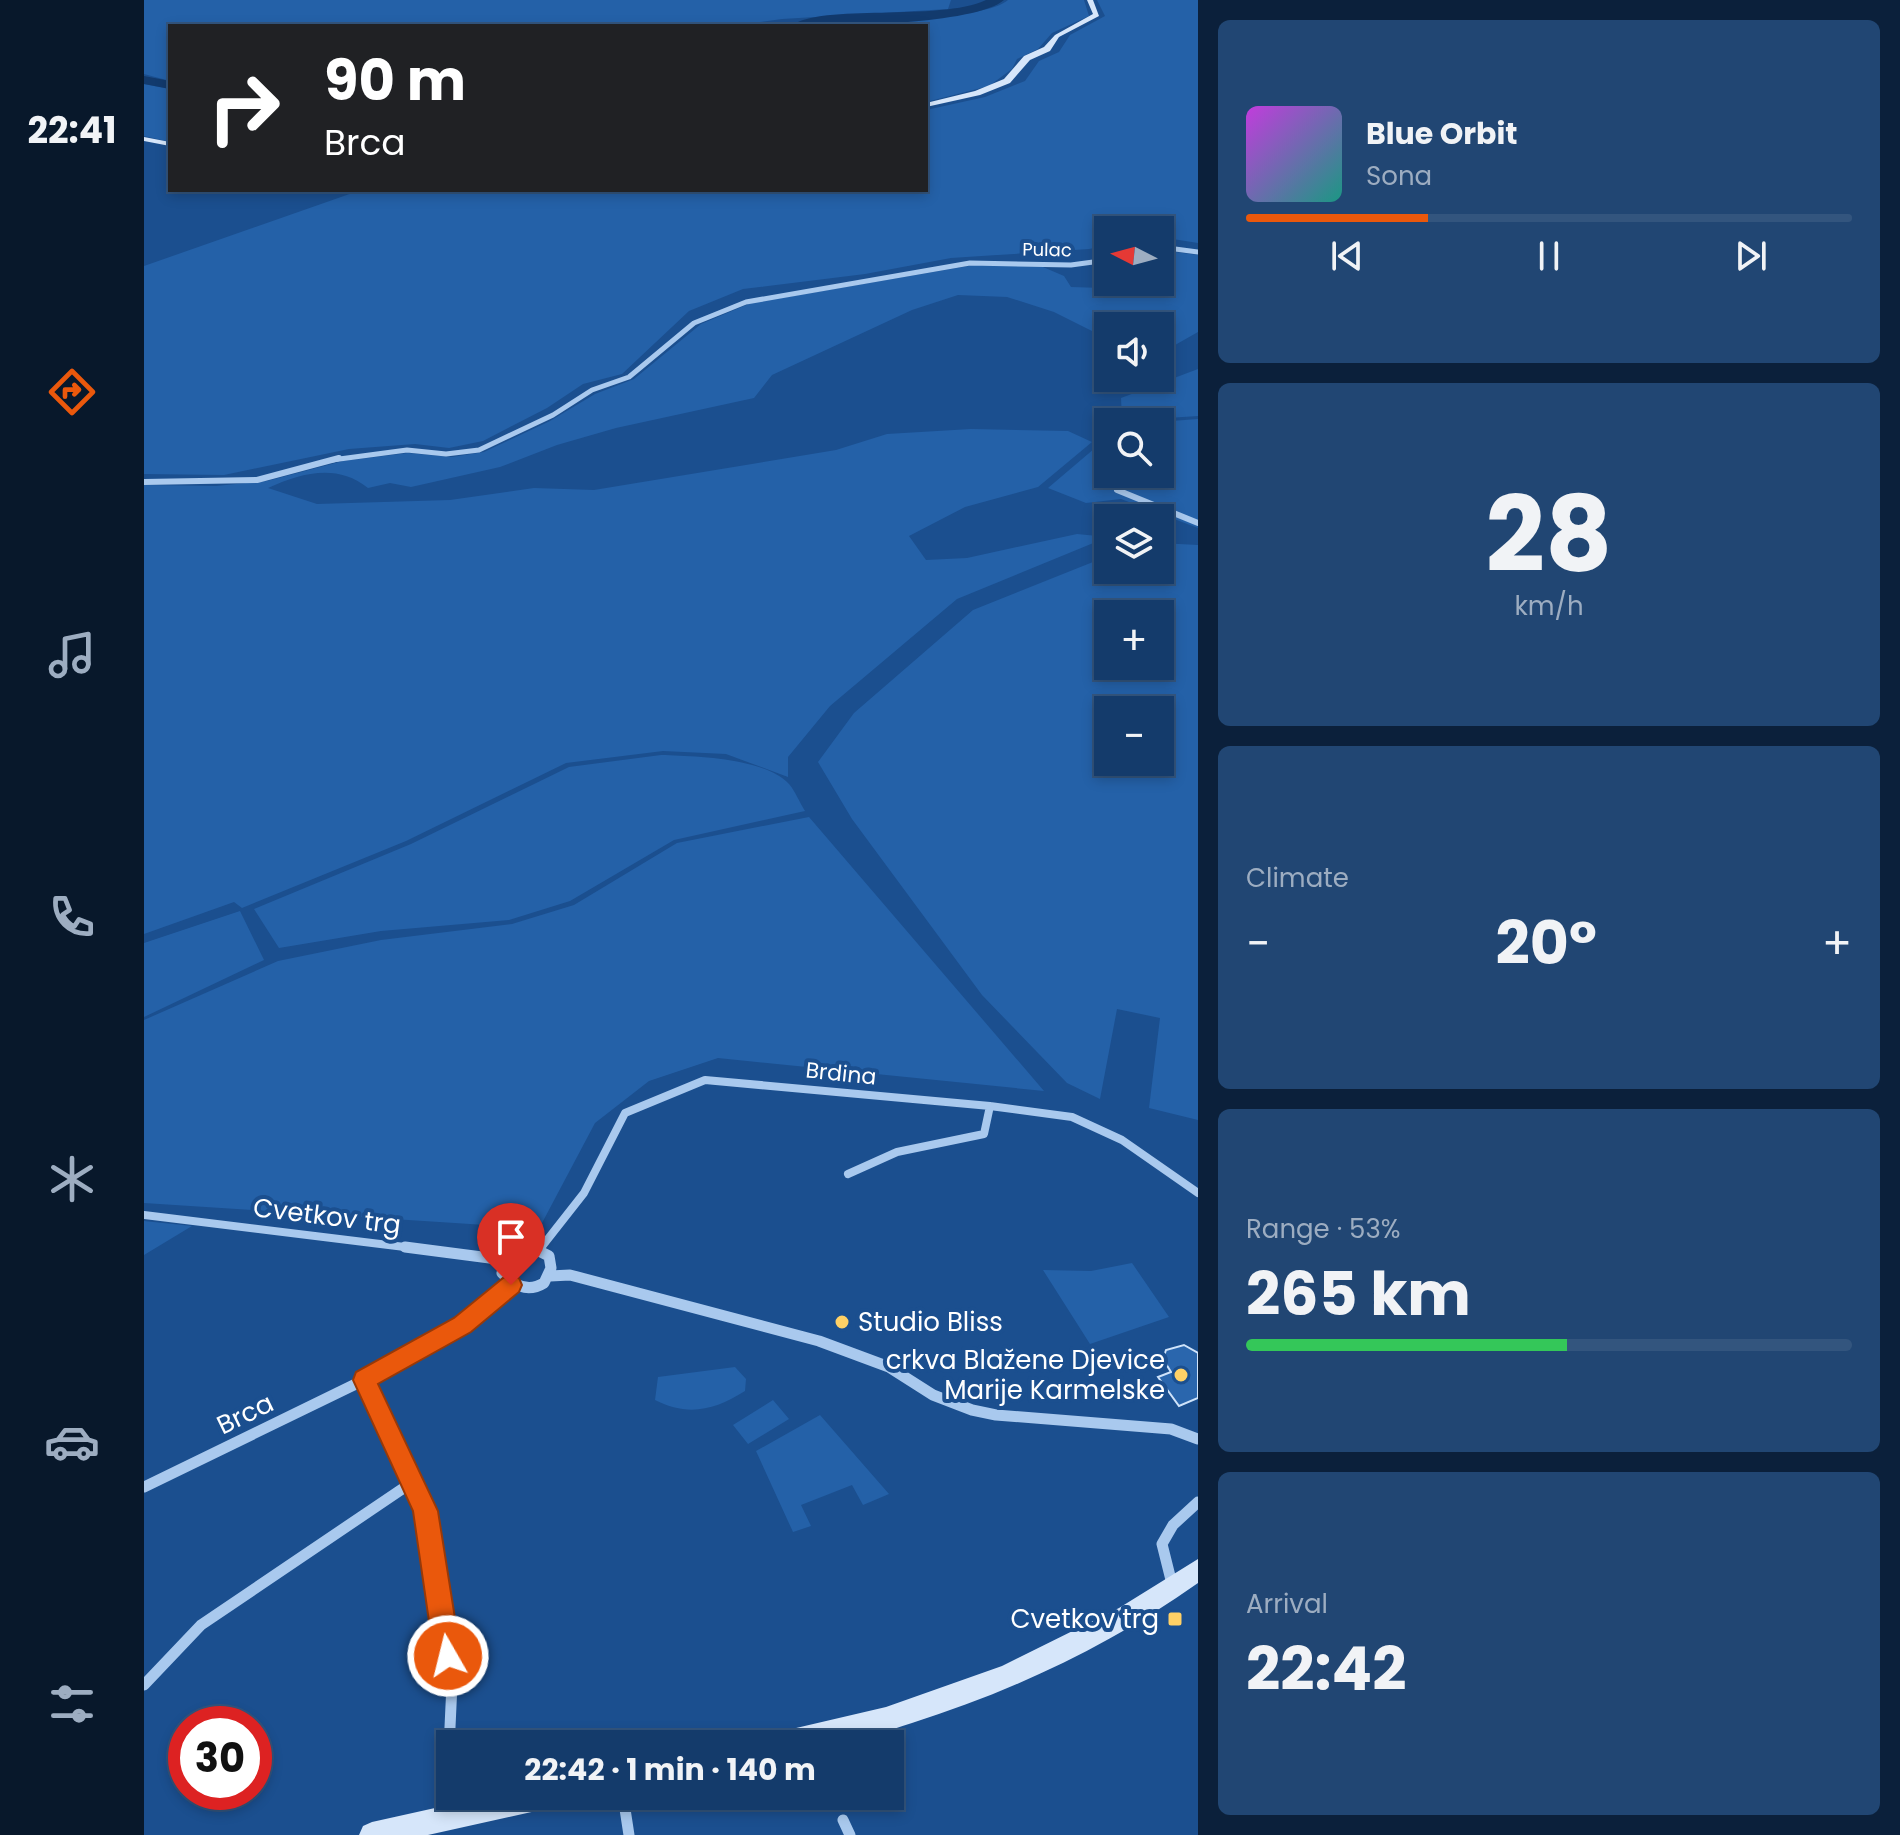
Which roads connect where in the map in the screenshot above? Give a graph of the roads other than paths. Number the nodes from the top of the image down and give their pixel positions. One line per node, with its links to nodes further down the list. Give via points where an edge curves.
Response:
1 (1090, 0): 2 (main road, via 1097,15 1027,58 1007,81)
2 (928, 105)
3 (144, 139): 4 (main road)
4 (168, 144)
5 (1174, 249): 6 (street)
6 (1198, 252)
7 (1094, 262): 8 (street, Pulac, via 985,261 760,299 719,311 694,323 629,377 592,390 479,450 407,450 341,458 257,480)
8 (144, 482)
9 (1117, 490): 10 (street)
10 (1198, 523)
11 (990, 1106): 12 (street, via 984,1134 897,1152); 13 (street, Brdina, via 1072,1117 1122,1140); 15 (street, Brdina, via 705,1080 625,1113 584,1193)
12 (848, 1174)
13 (1198, 1193)
14 (144, 1215): 16 (street, Cvetkov trg)
15 (540, 1249): 16 (street, Cvetkov trg, via 520,1248); 17 (street, via 553,1266)
16 (505, 1260): 18 (street, via 502,1273)
17 (550, 1276): 18 (street, via 537,1287); 20 (street, via 570,1275 819,1341 889,1367 933,1395 972,1410 1171,1429)
18 (511, 1285): 19 (street, Brca, via 463,1325)
19 (364, 1380): 21 (street); 22 (street, Brca)
20 (1198, 1439)
21 (411, 1483): 26 (street, via 201,1625); 30 (street, via 426,1511 452,1684)
22 (144, 1487)
23 (1198, 1502): 25 (street, via 1173,1525 1162,1544)
24 (1198, 1570): 25 (main road)
25 (1174, 1588): 27 (main road, via 995,1680)
26 (144, 1685)
27 (839, 1730)
28 (482, 1810): 30 (main road)
29 (625, 1810): 33 (street)
30 (446, 1818): 32 (main road)
31 (843, 1820): 34 (street)
32 (372, 1835)
33 (629, 1835)
34 (850, 1835)

